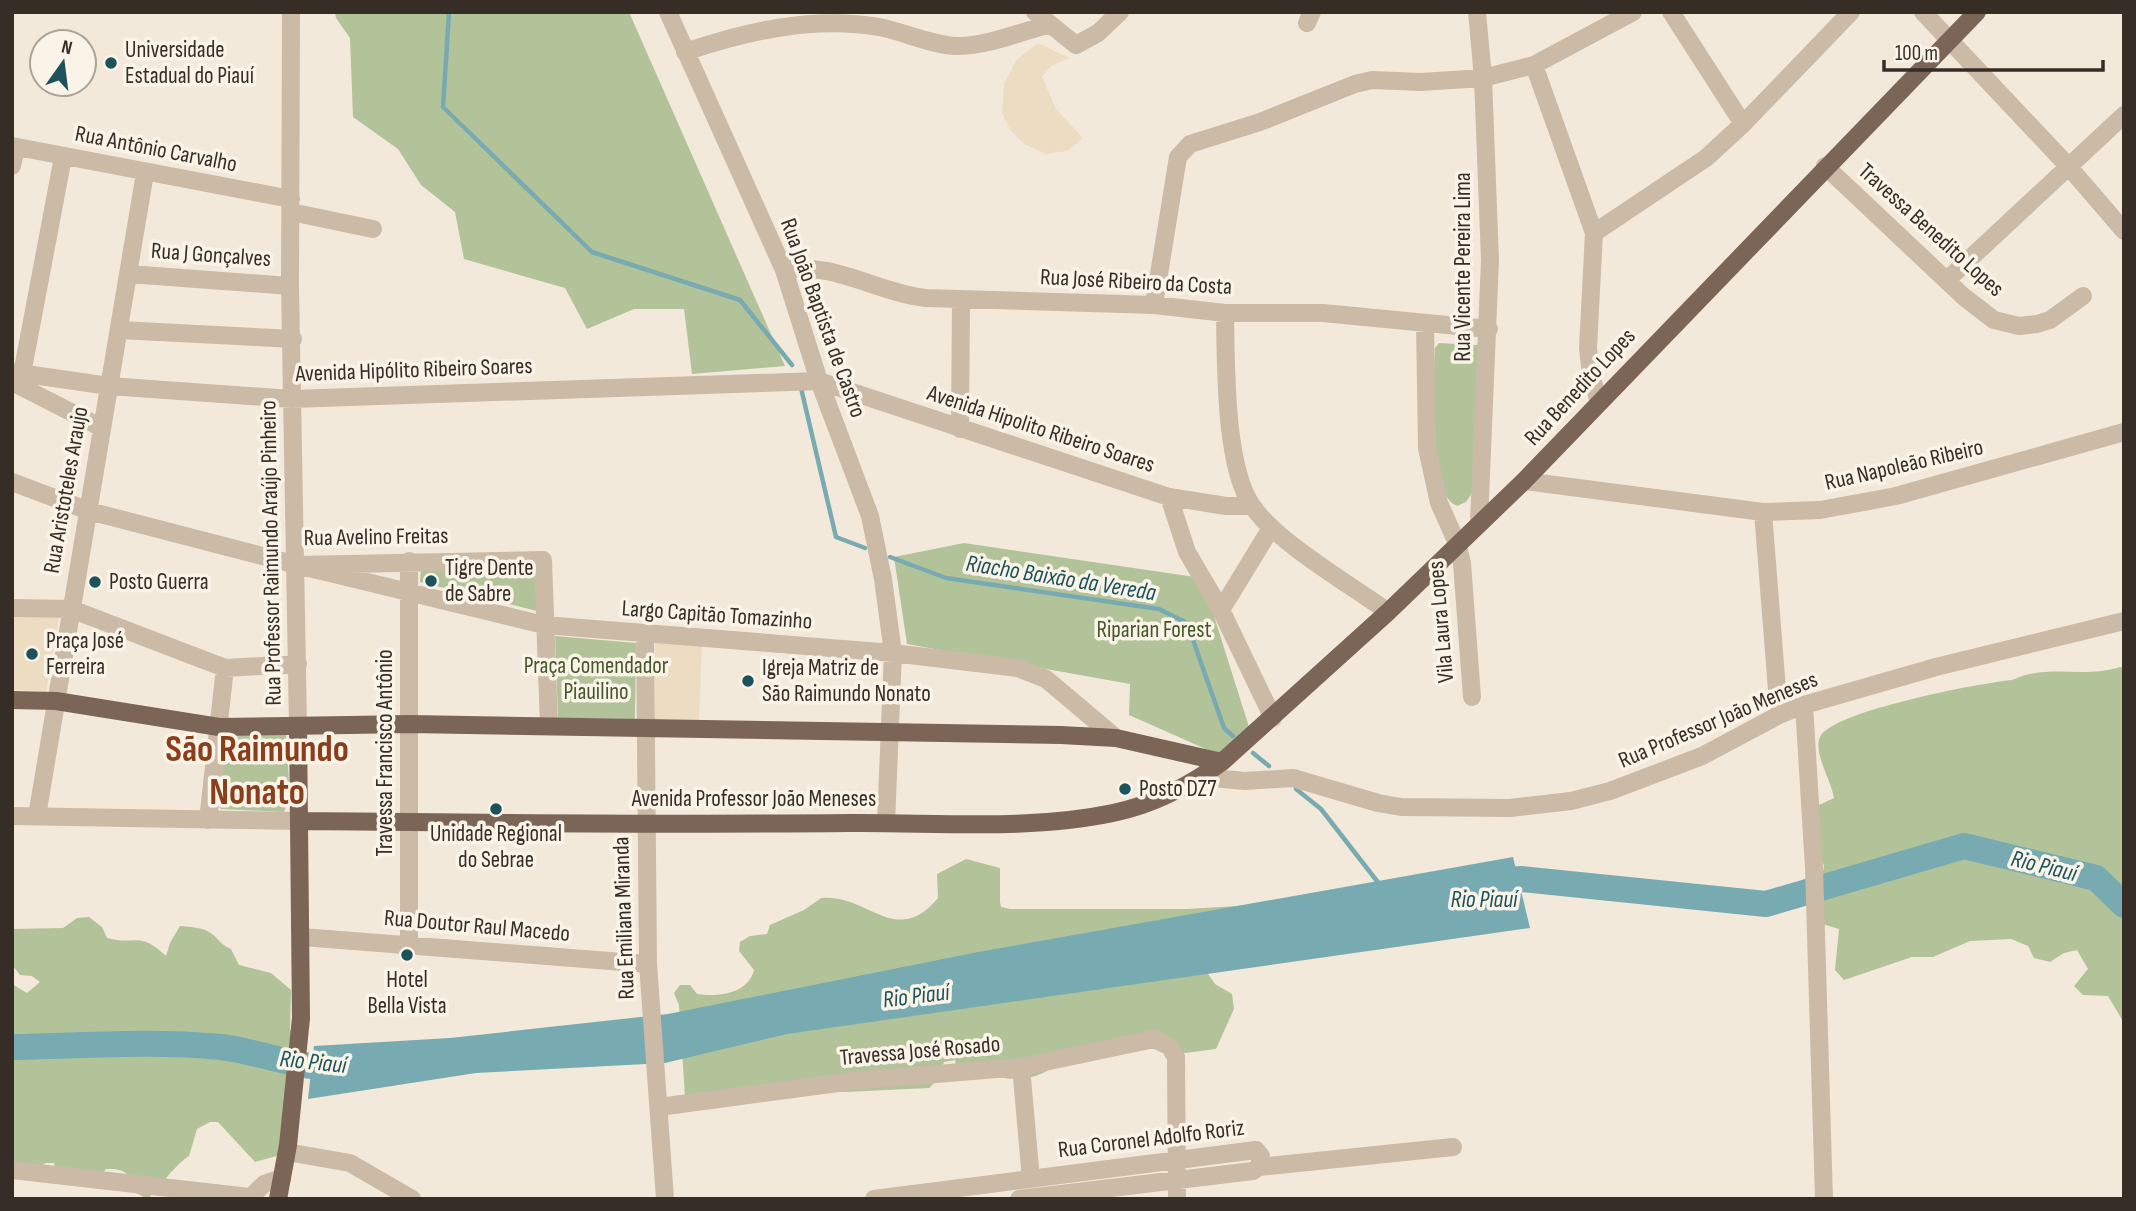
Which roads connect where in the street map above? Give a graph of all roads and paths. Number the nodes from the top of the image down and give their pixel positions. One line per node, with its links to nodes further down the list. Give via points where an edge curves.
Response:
1 (291, 12): 24 (street, Rua Professor Raimundo Araújo Pinheiro)
2 (668, 12): 13 (street, Rua João Baptista de Castro)
3 (1035, 12): 11 (street)
4 (1120, 12): 11 (street, via 1098,33 1076,45)
5 (1478, 12): 15 (street, Rua Vicente Pereira Lima)
6 (1633, 12): 14 (street)
7 (1671, 12): 17 (street)
8 (1851, 12): 17 (street)
9 (1923, 12): 12 (street)
10 (1977, 12): 12 (main road, Rua Benedito Lopes)
11 (1050, 24): 13 (street, via 956,46 879,27 810,24 734,36)
12 (1951, 40): 21 (main road, Rua Benedito Lopes); 22 (street)
13 (685, 52): 28 (street, Rua João Baptista de Castro)
14 (1534, 65): 15 (street); 27 (street)
15 (1483, 78): 34 (street, via 1372,80 1190,144 1178,158); 37 (street, Rua Vicente Pereira Lima)
16 (2124, 115): 22 (street)
17 (1743, 124): 27 (street, via 1706,158)
18 (14, 146): 19 (street, Rua Antônio Carvalho); 20 (street)
19 (63, 157): 23 (street, Rua Antônio Carvalho); 40 (street)
20 (12, 166)
21 (1825, 166): 30 (street, Travessa Benedito Lopes); 44 (main road, Rua Benedito Lopes)
22 (2069, 167): 26 (street); 30 (street)
23 (145, 173): 24 (street, Rua Antônio Carvalho); 29 (street, Rua Aristoteles Araujo)
24 (291, 206): 25 (street, Rua Antônio Carvalho); 31 (street, Rua Professor Raimundo Araújo Pinheiro)
25 (373, 229)
26 (2124, 231)
27 (1594, 233): 44 (street, via 1588,348)
28 (784, 271): 33 (street, Rua José Ribeiro da Costa, via 804,267 831,271 899,295); 41 (street, Rua João Baptista de Castro)
29 (129, 274): 31 (street, Rua J Gonçalves); 38 (street, Rua Aristoteles Araujo)
30 (1947, 280): 32 (street, Travessa Benedito Lopes, via 1982,313 2019,326 2050,320)
31 (290, 286): 39 (street, Rua Professor Raimundo Araújo Pinheiro)
32 (2083, 296)
33 (961, 300): 34 (street, Rua José Ribeiro da Costa); 46 (street)
34 (1154, 305): 35 (street, Rua José Ribeiro da Costa)
35 (1225, 313): 36 (street, Rua José Ribeiro da Costa, via 1323,313); 51 (street, via 1233,437)
36 (1425, 324): 37 (street, Rua José Ribeiro da Costa); 56 (street, Vila Laura Lopes, via 1427,448 1439,503)
37 (1489, 328): 54 (street, Rua Vicente Pereira Lima)
38 (120, 330): 39 (street); 42 (street, Rua Aristoteles Araujo)
39 (293, 339): 43 (street, Rua Professor Raimundo Araújo Pinheiro)
40 (16, 376): 42 (street, Avenida Hipólito Ribeiro Soares); 45 (street)
41 (819, 381): 43 (street, Avenida Hipólito Ribeiro Soares); 46 (street, Avenida Hipolito Ribeiro Soares); 67 (street, Rua João Baptista de Castro, via 870,516)
42 (109, 386): 43 (street, Avenida Hipólito Ribeiro Soares); 45 (street, Rua Aristoteles Araujo)
43 (292, 399): 58 (street, Rua Professor Raimundo Araújo Pinheiro)
44 (1599, 402): 48 (main road, Rua Benedito Lopes)
45 (102, 428): 52 (street, Rua Aristoteles Araujo)
46 (960, 429): 50 (street, Avenida Hipolito Ribeiro Soares)
47 (2124, 432): 53 (street, Rua Napoleão Ribeiro, via 1896,496 1819,510)
48 (1524, 481): 53 (street, Rua Napoleão Ribeiro); 54 (main road, Rua Benedito Lopes)
49 (12, 482): 52 (street, Rua Avelino Freitas)
50 (1169, 497): 51 (street, Avenida Hipolito Ribeiro Soares); 62 (street, via 1187,552)
51 (1251, 506): 55 (street)
52 (89, 511): 58 (street, Rua Avelino Freitas); 61 (street, Rua Aristoteles Araujo)
53 (1763, 512): 74 (street)
54 (1479, 522): 56 (main road, Rua Benedito Lopes)
55 (1271, 528): 62 (street); 63 (street)
56 (1457, 543): 63 (main road, Rua Benedito Lopes); 70 (street, Vila Laura Lopes)
57 (409, 561): 58 (street, Rua Avelino Freitas); 59 (street, Travessa Francisco Antônio); 65 (street, Rua Avelino Freitas, via 543,560)
58 (297, 565): 59 (street, Largo Capitão Tomazinho); 68 (street, Rua Professor Raimundo Araújo Pinheiro)
59 (408, 590): 65 (street, Largo Capitão Tomazinho); 76 (street, Travessa Francisco Antônio)
60 (12, 608): 61 (street)
61 (71, 609): 69 (street); 72 (street, Rua Aristoteles Araujo)
62 (1221, 610): 75 (street)
63 (1388, 612): 75 (main road, Rua Benedito Lopes)
64 (2124, 621): 73 (street, Rua Professor João Meneses)
65 (544, 625): 66 (street, Largo Capitão Tomazinho); 78 (street)
66 (645, 635): 67 (street, Largo Capitão Tomazinho); 80 (street, Rua Emiliana Miranda)
67 (892, 653): 81 (street, Rua João Baptista de Castro); 82 (street, Largo Capitão Tomazinho, via 1034,672)
68 (298, 664): 69 (street); 77 (street, Rua Professor Raimundo Araújo Pinheiro)
69 (225, 668): 79 (street)
70 (1472, 697)
71 (12, 700): 72 (main road)
72 (56, 701): 79 (main road); 86 (street, Rua Aristoteles Araujo)
73 (1804, 705): 74 (street, Rua Professor João Meneses); 115 (street)
74 (1779, 715): 84 (street, Rua Professor João Meneses, via 1702,756 1611,792 1536,806 1401,807 1293,778 1245,781)
75 (1273, 718): 83 (main road, Rua Benedito Lopes)
76 (410, 724): 77 (main road); 78 (main road); 89 (street, Travessa Francisco Antônio)
77 (298, 726): 79 (main road); 88 (main road, Rua Professor Raimundo Araújo Pinheiro)
78 (549, 726): 80 (main road)
79 (219, 727): 87 (street)
80 (645, 727): 81 (main road); 91 (street, Rua Emiliana Miranda)
81 (889, 732): 82 (main road); 90 (street, Rua João Baptista de Castro)
82 (1116, 738): 83 (main road)
83 (1222, 762): 84 (main road, Rua Benedito Lopes)
84 (1201, 777): 90 (main road, Avenida Professor João Meneses, via 1142,806 1110,814 1038,821)
85 (12, 816): 86 (street)
86 (37, 816): 87 (street)
87 (208, 820): 88 (street)
88 (299, 821): 89 (main road, Avenida Professor João Meneses); 92 (main road, Rua Professor Raimundo Araújo Pinheiro)
89 (410, 822): 91 (main road, Avenida Professor João Meneses); 93 (street, Travessa Francisco Antônio)
90 (886, 823): 91 (main road, Avenida Professor João Meneses)
91 (646, 825): 94 (street, Rua Emiliana Miranda)
92 (302, 937): 93 (street, Rua Doutor Raul Macedo); 97 (main road, Rua Professor Raimundo Araújo Pinheiro, via 301,1018)
93 (409, 945): 94 (street, Rua Doutor Raul Macedo)
94 (648, 964): 96 (street, Rua Emiliana Miranda)
95 (1021, 1067): 96 (street, Travessa José Rosado, via 853,1081); 99 (street, Travessa José Rosado, via 1151,1039 1166,1043 1176,1056); 104 (street)
96 (659, 1107): 111 (street, Rua Emiliana Miranda)
97 (288, 1144): 103 (main road, Rua Professor Raimundo Araújo Pinheiro); 110 (street, via 350,1163)
98 (1453, 1147): 100 (street)
99 (1178, 1161): 100 (street, Rua Coronel Adolfo Roriz, via 1258,1150); 102 (street, Rua Coronel Adolfo Roriz); 105 (street)
100 (1259, 1167): 105 (street, Rua Coronel Adolfo Roriz)
101 (12, 1170): 108 (street)
102 (1062, 1175): 104 (street, Rua Coronel Adolfo Roriz); 106 (street)
103 (282, 1178): 108 (street); 109 (main road, Rua Professor Raimundo Araújo Pinheiro)
104 (1031, 1179): 107 (street, Rua Coronel Adolfo Roriz)
105 (1178, 1180): 106 (street, Rua Coronel Adolfo Roriz); 114 (street)
106 (1066, 1194): 113 (street, Rua Coronel Adolfo Roriz)
107 (931, 1195): 112 (street, Rua Coronel Adolfo Roriz)
108 (249, 1198)
109 (278, 1199)
110 (412, 1199)
111 (665, 1199)
112 (874, 1199)
113 (1019, 1199)
114 (1177, 1199)
115 (1824, 1199)

